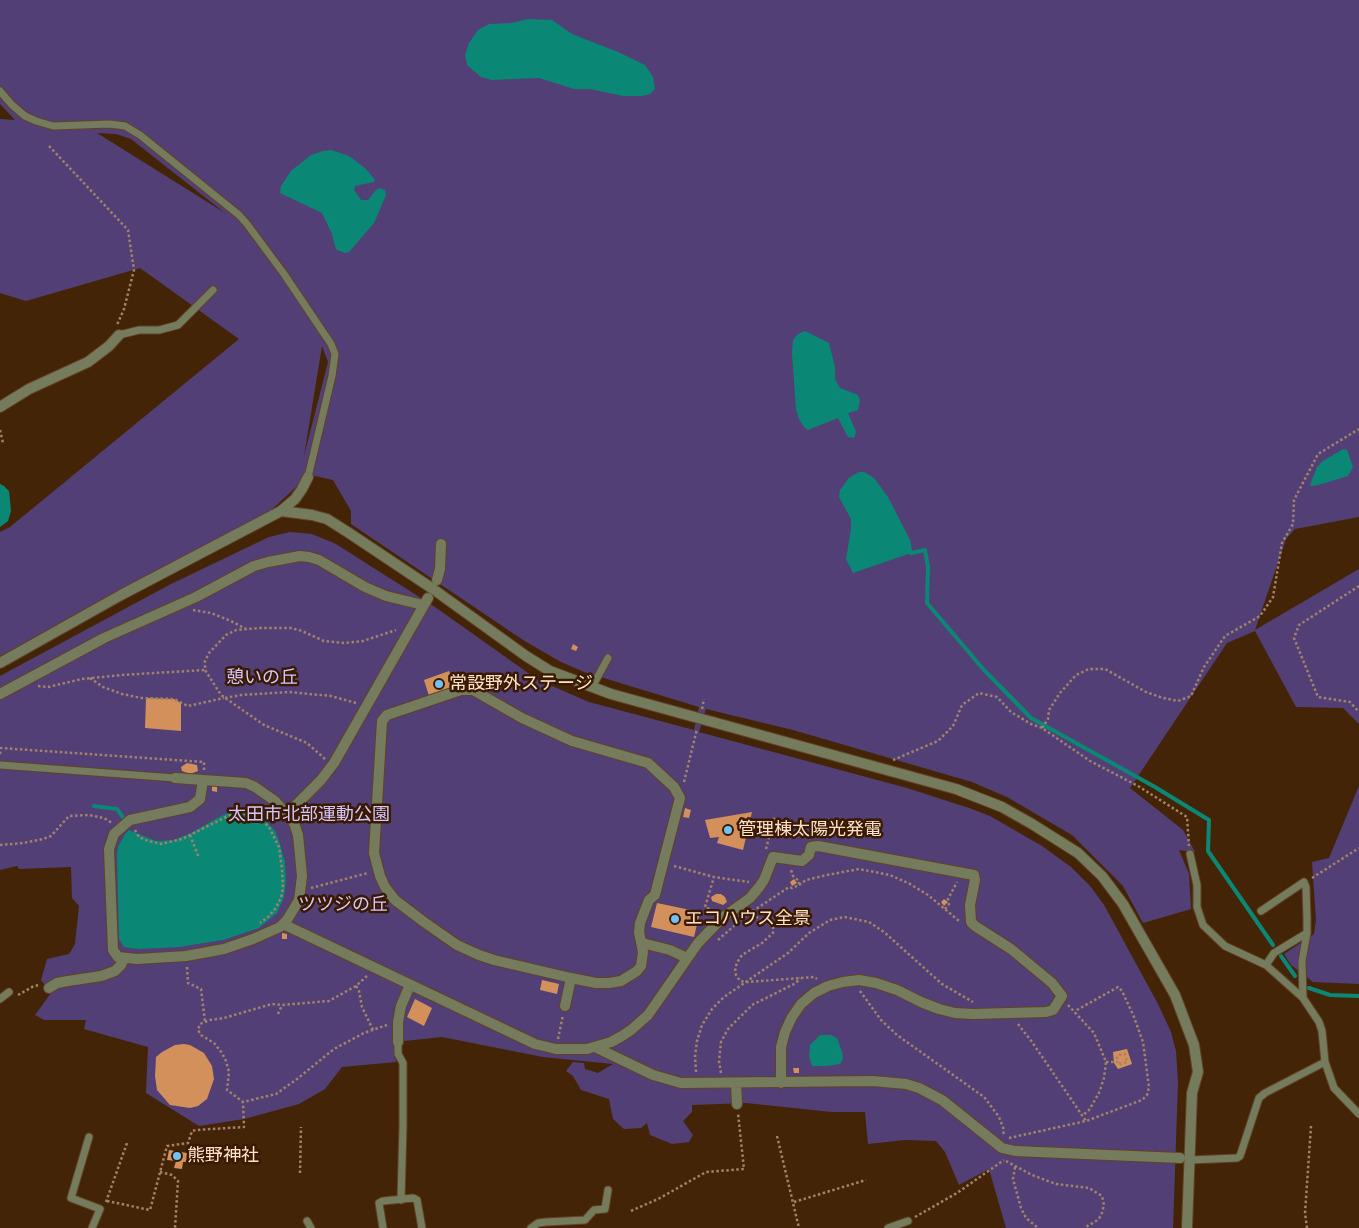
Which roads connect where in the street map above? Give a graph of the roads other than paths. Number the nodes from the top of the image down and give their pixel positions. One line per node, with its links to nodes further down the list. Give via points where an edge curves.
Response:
1 (0, 91): 5 (lane, via 25,116 53,126 125,126 247,224 335,354)
2 (213, 290): 3 (lane, via 178,325)
3 (119, 335): 4 (street, via 88,362 29,389)
4 (0, 407)
5 (308, 476): 6 (street, via 295,499)
6 (281, 511): 10 (street); 11 (street, via 327,519 526,656)
7 (441, 544): 8 (street)
8 (437, 580)
9 (608, 658): 11 (lane)
10 (0, 662)
11 (592, 687): 38 (street, via 956,789 1002,807 1078,853 1102,876 1123,904 1185,1017 1198,1072 1192,1093)
12 (0, 694): 16 (street, via 104,638 254,566 300,556 319,560 386,596 425,602 332,765)
13 (0, 765): 14 (lane)
14 (175, 778): 15 (street)
15 (203, 780): 16 (street, via 255,787); 22 (street, via 200,799 190,807 130,820 114,834 108,850 113,950)
16 (287, 814): 19 (street, via 298,835 302,889 295,908)
17 (1190, 854): 24 (lane, via 1197,885 1197,907 1203,924 1225,946)
18 (1261, 911): 20 (lane, via 1304,882)
19 (283, 924): 22 (street, via 268,934 224,949 187,956); 26 (street)
20 (1307, 932): 24 (lane, via 1274,953); 28 (lane, via 1302,961)
21 (642, 943): 23 (street); 25 (street, via 641,966 621,981 596,983); 25 (street, via 640,923 648,900 655,895 680,798 674,787 648,763 559,736 473,690 461,690 387,715 382,720 374,853 385,887 395,900 457,945 494,960)
22 (124, 958): 27 (street, via 115,971 108,974 63,982)
23 (687, 958): 31 (street, via 638,1025 611,1042); 33 (street, via 722,918 750,898 764,880 773,858 802,861 814,846 974,875 971,922 1011,949 1052,983 1062,996 1053,1010 1011,1014 955,1013 883,985 858,980 842,982 814,993 792,1017 781,1047)
24 (1266, 965): 28 (lane)
25 (571, 978): 29 (street)
26 (410, 985): 30 (street, via 401,1006); 31 (street, via 535,1044 562,1050)
27 (49, 988)
28 (1303, 998): 32 (lane, via 1319,1022)
29 (565, 1006)
30 (398, 1042): 40 (lane, via 398,1054 403,1063)
31 (595, 1047): 34 (street, via 667,1080)
32 (1325, 1062): 36 (lane, via 1334,1088); 38 (lane, via 1259,1098 1237,1158)
33 (781, 1083): 34 (street); 38 (street, via 906,1084 942,1100 1002,1148 1015,1151)
34 (736, 1084): 35 (street)
35 (737, 1104)
36 (1359, 1114)
37 (88, 1137): 43 (lane, via 71,1198 100,1210)
38 (1185, 1159): 49 (street)
39 (608, 1190): 47 (lane, via 605,1209 594,1210 585,1220 538,1223)
40 (401, 1200): 45 (lane, via 379,1203); 46 (lane, via 417,1200)
41 (307, 1220): 44 (lane)
42 (908, 1221): 48 (lane)
43 (92, 1228)
44 (311, 1228)
45 (383, 1228)
46 (422, 1228)
47 (531, 1228)
48 (888, 1228)
49 (1188, 1228)

